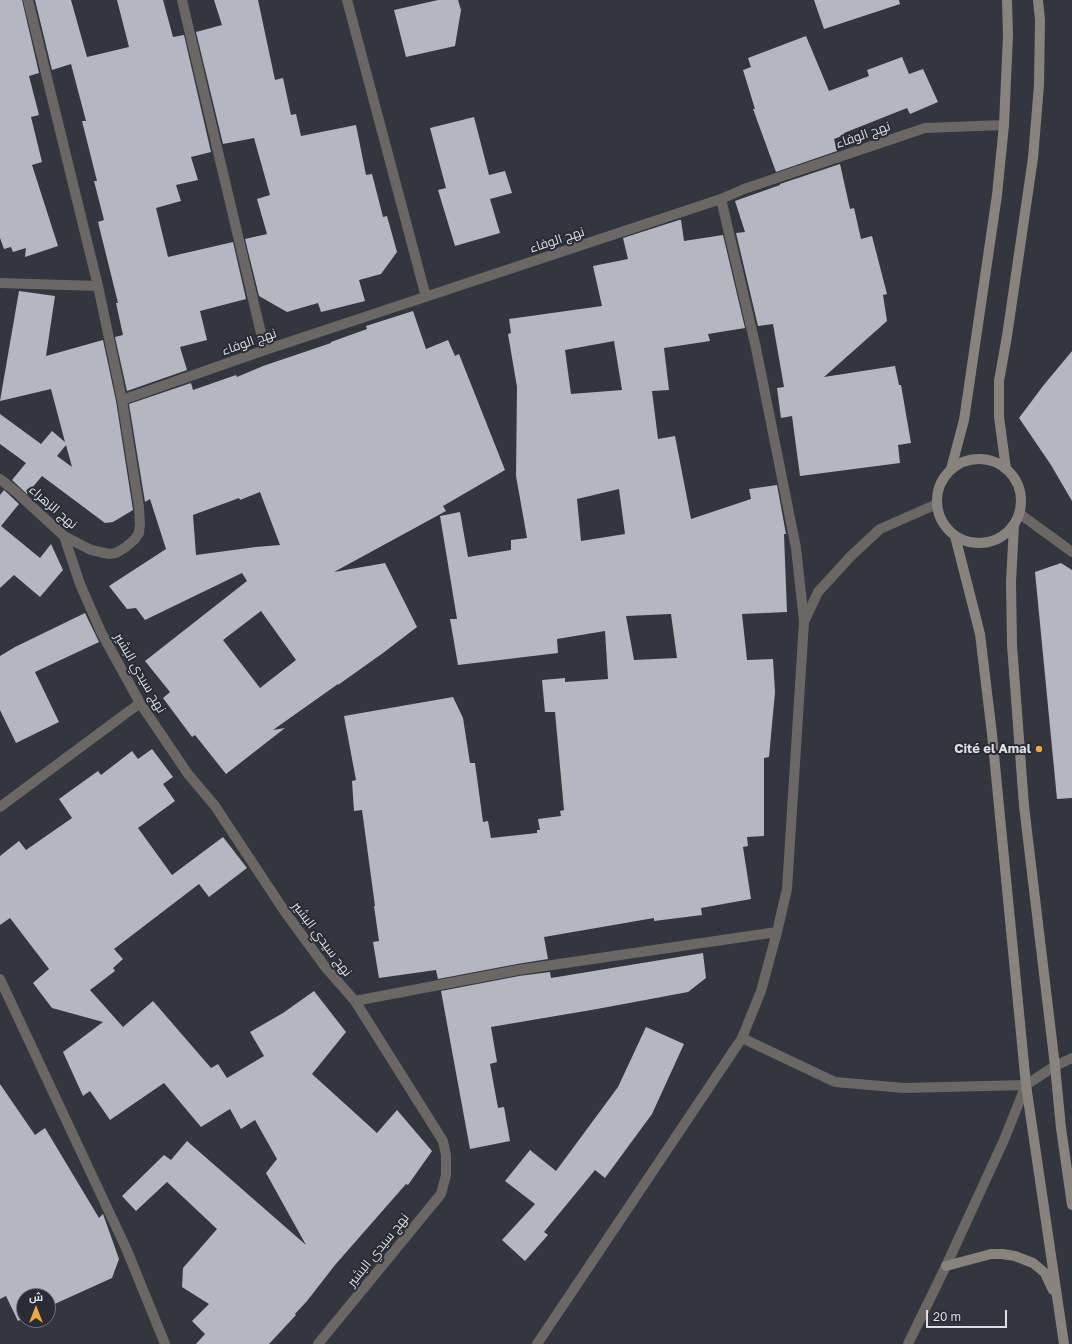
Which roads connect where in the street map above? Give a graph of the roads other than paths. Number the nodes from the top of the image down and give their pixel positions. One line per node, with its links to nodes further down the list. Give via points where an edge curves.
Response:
1 (28, 0): 9 (street)
2 (182, 0): 11 (street)
3 (347, 0): 10 (street)
4 (1007, 0): 6 (main road)
5 (1038, 0): 13 (main road, via 1039,85 1033,158 999,381 999,417)
6 (1004, 125): 7 (street, نهج الوفاء, via 926,128 744,189); 14 (main road, via 997,195 965,413)
7 (721, 200): 10 (street, نهج الوفاء); 22 (street, via 772,424 796,548)
8 (0, 283): 9 (street)
9 (98, 286): 12 (street)
10 (426, 297): 11 (street, نهج الوفاء)
11 (265, 350): 12 (street, نهج الوفاء)
12 (122, 400): 19 (street, نهج الزهراء, via 139,507 139,533 135,540 116,553 109,554 97,552)
13 (1006, 469): 14 (main road, via 991,461 973,460 962,463); 17 (main road, via 1015,478 1020,489)
14 (952, 470): 16 (main road, via 943,479 938,491)
15 (0, 479): 19 (street, نهج الزهراء)
16 (937, 504): 20 (main road, via 939,516 945,527); 22 (street, via 880,529 850,556 818,592)
17 (1020, 514): 18 (main road); 21 (street)
18 (1014, 526): 20 (main road, via 1005,535 980,544 966,542); 30 (main road, via 1011,582 1012,645 1024,798)
19 (64, 536): 23 (street, نهج سيدي البشير, via 80,584 101,632)
20 (955, 536): 31 (main road, via 980,634)
21 (1072, 552)
22 (804, 622): 25 (street, via 787,888)
23 (140, 703): 24 (street); 27 (street, نهج سيدي البشير, via 188,774 215,806 326,968)
24 (0, 807)
25 (777, 932): 27 (street, via 518,970); 28 (street, via 761,991)
26 (0, 979): 35 (street, via 126,1248)
27 (355, 1001): 36 (street, نهج سيدي البشير, via 443,1141 446,1175 441,1194)
28 (742, 1038): 31 (street, via 835,1082 904,1088); 37 (street)
29 (1072, 1058): 30 (street)
30 (1055, 1066): 31 (street); 32 (main road)
31 (1026, 1085): 33 (street, via 1004,1140); 34 (main road)
32 (1072, 1205)
33 (946, 1266): 34 (main road, via 991,1254 1019,1257 1033,1263 1044,1273); 38 (street)
34 (1057, 1296): 39 (main road)
35 (166, 1344)
36 (318, 1344)
37 (537, 1344)
38 (908, 1344)
39 (1064, 1344)

